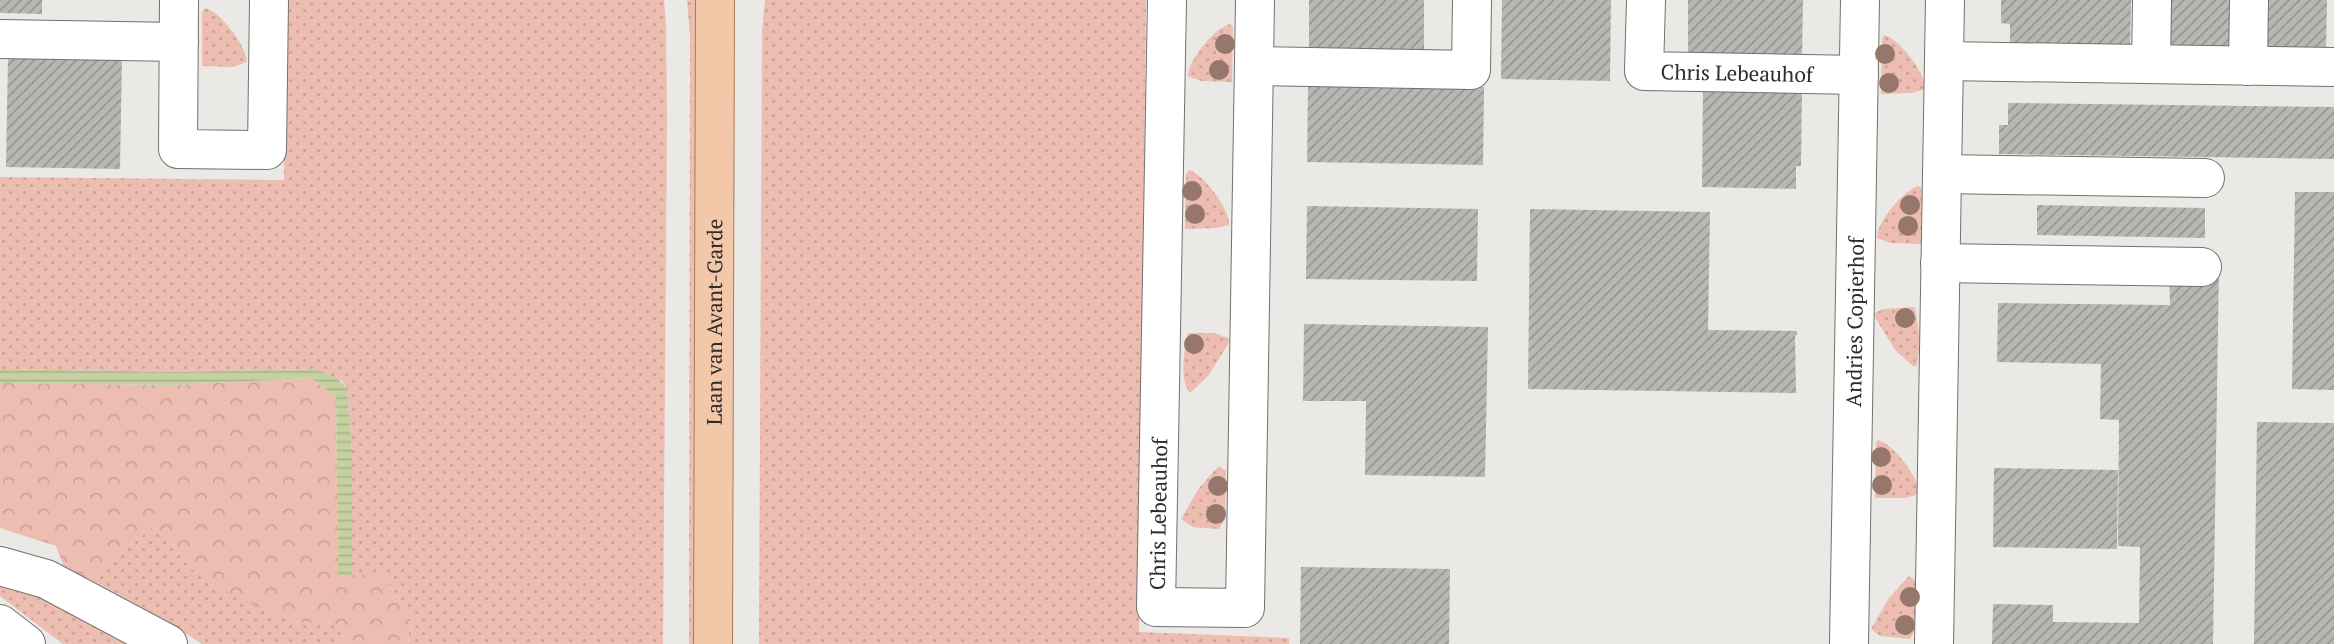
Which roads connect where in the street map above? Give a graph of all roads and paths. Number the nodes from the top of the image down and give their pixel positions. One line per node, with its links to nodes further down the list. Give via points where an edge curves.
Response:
1 (179, 0): 13 (street)
2 (269, 0): 13 (street, via 267,150 178,149)
3 (715, 0): 28 (main road, Laan van Avant-Garde)
4 (1167, 0): 16 (street, Chris Lebeauhof, via 1156,607 1245,608)
5 (1255, 0): 16 (street, Chris Lebeauhof)
6 (1472, 0): 16 (street, via 1471,70)
7 (1646, 0): 19 (street, Chris Lebeauhof, via 1644,71)
8 (1860, 0): 19 (street, Andries Copierhof)
9 (1945, 0): 14 (street)
10 (2152, 0): 15 (street)
11 (2249, 0): 17 (street)
12 (0, 39): 13 (street)
13 (179, 42)
14 (1944, 61): 15 (street); 20 (street)
15 (2151, 64): 17 (street)
16 (1254, 66)
17 (2248, 66): 18 (street)
18 (2334, 67)
19 (1859, 75): 29 (street, Andries Copierhof)
20 (1942, 174): 21 (street); 22 (street)
21 (2205, 178)
22 (1940, 263): 23 (street); 30 (street)
23 (2202, 267)
24 (0, 566): 27 (street, via 46,579)
25 (0, 624): 26 (street)
26 (26, 644)
27 (168, 644)
28 (713, 644)
29 (1849, 644)
30 (1934, 644)

